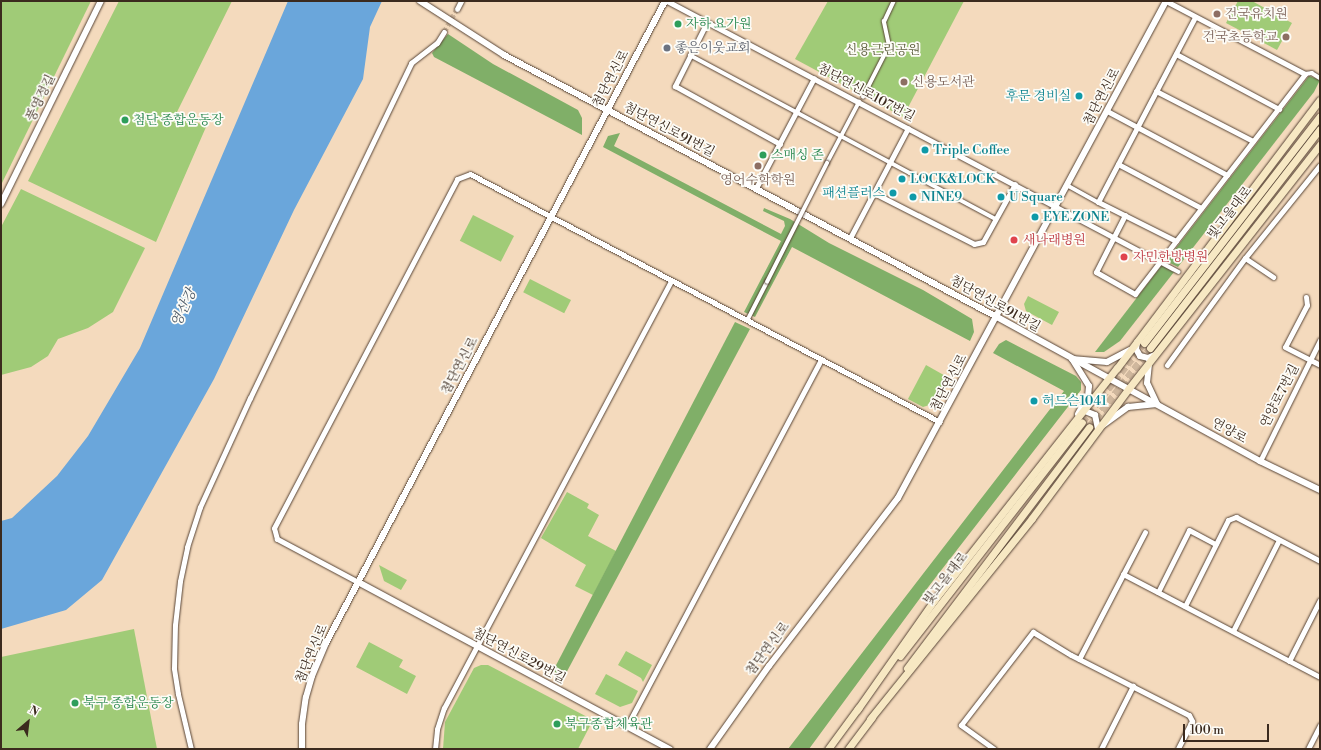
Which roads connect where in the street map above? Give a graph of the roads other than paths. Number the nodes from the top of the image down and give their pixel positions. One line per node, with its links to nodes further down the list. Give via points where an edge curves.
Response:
1 (101, 1): 41 (street, 풍영정길)
2 (420, 1): 21 (street, 첨단연신로91번길, via 504,55)
3 (461, 1): 7 (street)
4 (666, 1): 9 (street, 첨단연신로107번길); 21 (street, 첨단연신로)
5 (894, 1): 17 (street, via 884,22 889,46)
6 (1166, 1): 8 (street); 22 (street, 첨단연신로)
7 (457, 9)
8 (1195, 16): 11 (street); 13 (street)
9 (707, 22): 12 (street); 14 (street, 첨단연신로107번길)
10 (444, 32): 97 (street, via 437,43 412,63 200,507 187,547 175,625 174,668)
11 (1176, 54): 16 (street); 20 (street)
12 (690, 55): 23 (street); 30 (street, via 675,86)
13 (1305, 74): 15 (street, via 1312,73); 20 (street)
14 (814, 78): 19 (street, 첨단연신로107번길); 23 (street)
15 (1320, 78)
16 (1156, 91): 26 (street); 29 (street)
17 (863, 97)
18 (1320, 100): 59 (main road)
19 (859, 102): 25 (street, 첨단연신로107번길); 28 (street)
20 (1279, 109): 29 (street)
21 (607, 110): 38 (street, 첨단연신로91번길); 45 (street, 첨단연신로)
22 (1107, 110): 26 (street); 37 (street, 첨단연신로)
23 (796, 112): 28 (street); 30 (street)
24 (1320, 116): 59 (main road, 빛고을대로)
25 (908, 128): 32 (street); 36 (street, 첨단연신로107번길)
26 (1138, 128): 33 (street); 35 (street)
27 (1320, 129): 59 (main road, 빛고을대로)
28 (842, 136): 32 (street); 57 (street, bridge)
29 (1253, 141): 35 (street)
30 (780, 144): 38 (street)
31 (1320, 144): 61 (main road)
32 (890, 162): 39 (street); 46 (street)
33 (1118, 164): 40 (street); 43 (street)
34 (1320, 165): 50 (street)
35 (1227, 175): 43 (street)
36 (1015, 184): 42 (street, 첨단연신로107번길); 46 (street)
37 (1067, 185): 40 (street); 42 (street, 첨단연신로)
38 (756, 188): 47 (street, 첨단연신로91번길)
39 (874, 193): 46 (street, via 974,244 983,242); 47 (street)
40 (1098, 202): 44 (street)
41 (1, 204)
42 (1056, 206): 48 (street, 첨단연신로107번길); 56 (street, 첨단연신로)
43 (1201, 208): 49 (street)
44 (1125, 215): 48 (street); 49 (street)
45 (551, 217): 54 (street); 83 (street, 첨단연신로); 83 (street, via 470,174 457,179 274,528 277,540)
46 (996, 219)
47 (850, 238): 56 (street, 첨단연신로91번길)
48 (1114, 238): 51 (street, 첨단연신로107번길); 51 (street, via 1096,272 1136,294)
49 (1176, 241): 51 (street)
50 (1245, 258): 53 (street); 66 (street)
51 (1160, 262): 52 (street)
52 (1179, 272)
53 (1273, 276)
54 (671, 281): 57 (street); 88 (street)
55 (1306, 297): 64 (street, via 1307,305 1285,347)
56 (997, 317): 63 (street, 첨단연신로91번길); 72 (street, 첨단연신로)
57 (747, 321): 62 (street)
58 (1320, 340): 64 (street, 연양로7번길)
59 (1144, 343): 60 (main road); 61 (street, via 1136,349 1140,356 1148,358)
60 (1130, 350): 63 (street, via 1107,362); 68 (main road)
61 (1159, 352): 65 (main road)
62 (821, 359): 72 (street); 96 (street)
63 (1072, 359): 68 (street, 첨단연신로91번길); 71 (street, via 1089,386 1088,396)
64 (1310, 360): 67 (street); 76 (street, 연양로7번길)
65 (1149, 365): 69 (main road); 70 (street, via 1147,383)
66 (1167, 365)
67 (1320, 365)
68 (1109, 378): 69 (street, 첨단연신로91번길); 71 (main road)
69 (1129, 388): 70 (street, 연양로); 75 (main road)
70 (1158, 404): 75 (street, via 1128,407); 76 (street, 연양로)
71 (1078, 414): 75 (street, via 1085,411 1096,415); 93 (main road, via 935,599)
72 (940, 422): 101 (street, 첨단연신로, via 898,498 769,666)
73 (1082, 422): 93 (main road, 빛고을대로)
74 (1089, 427): 94 (main road, 빛고을대로, via 949,609)
75 (1098, 429): 94 (main road, via 956,615)
76 (1260, 461): 77 (street, 연양로)
77 (1320, 490)
78 (1144, 532): 82 (street)
79 (1279, 540): 80 (street, via 1236,517 1228,520); 81 (street); 87 (street)
80 (1216, 544): 84 (street, via 1189,530); 86 (street)
81 (1320, 561)
82 (1123, 574): 84 (street); 89 (street)
83 (358, 582): 88 (street, 첨단연신로29번길); 98 (street, 첨단연신로, via 312,676 302,724)
84 (1158, 592): 86 (street)
85 (1320, 600): 90 (street)
86 (1185, 606): 87 (street)
87 (1233, 631): 90 (street)
88 (477, 646): 96 (street, 첨단연신로29번길); 99 (street, via 439,720)
89 (1079, 659): 92 (street); 104 (street, via 1034,632 961,725)
90 (1289, 661): 91 (street)
91 (1320, 677)
92 (1134, 686): 105 (street); 106 (street, via 1192,717)
93 (857, 710): 102 (main road, 빛고을대로)
94 (870, 719): 103 (main road, 빛고을대로)
95 (1320, 725): 107 (street)
96 (627, 726): 100 (street, 첨단연신로29번길)
97 (191, 749)
98 (302, 749)
99 (435, 749)
100 (670, 749)
101 (710, 749)
102 (828, 749)
103 (848, 749)
104 (994, 749)
105 (1101, 749)
106 (1178, 749)
107 (1308, 749)

